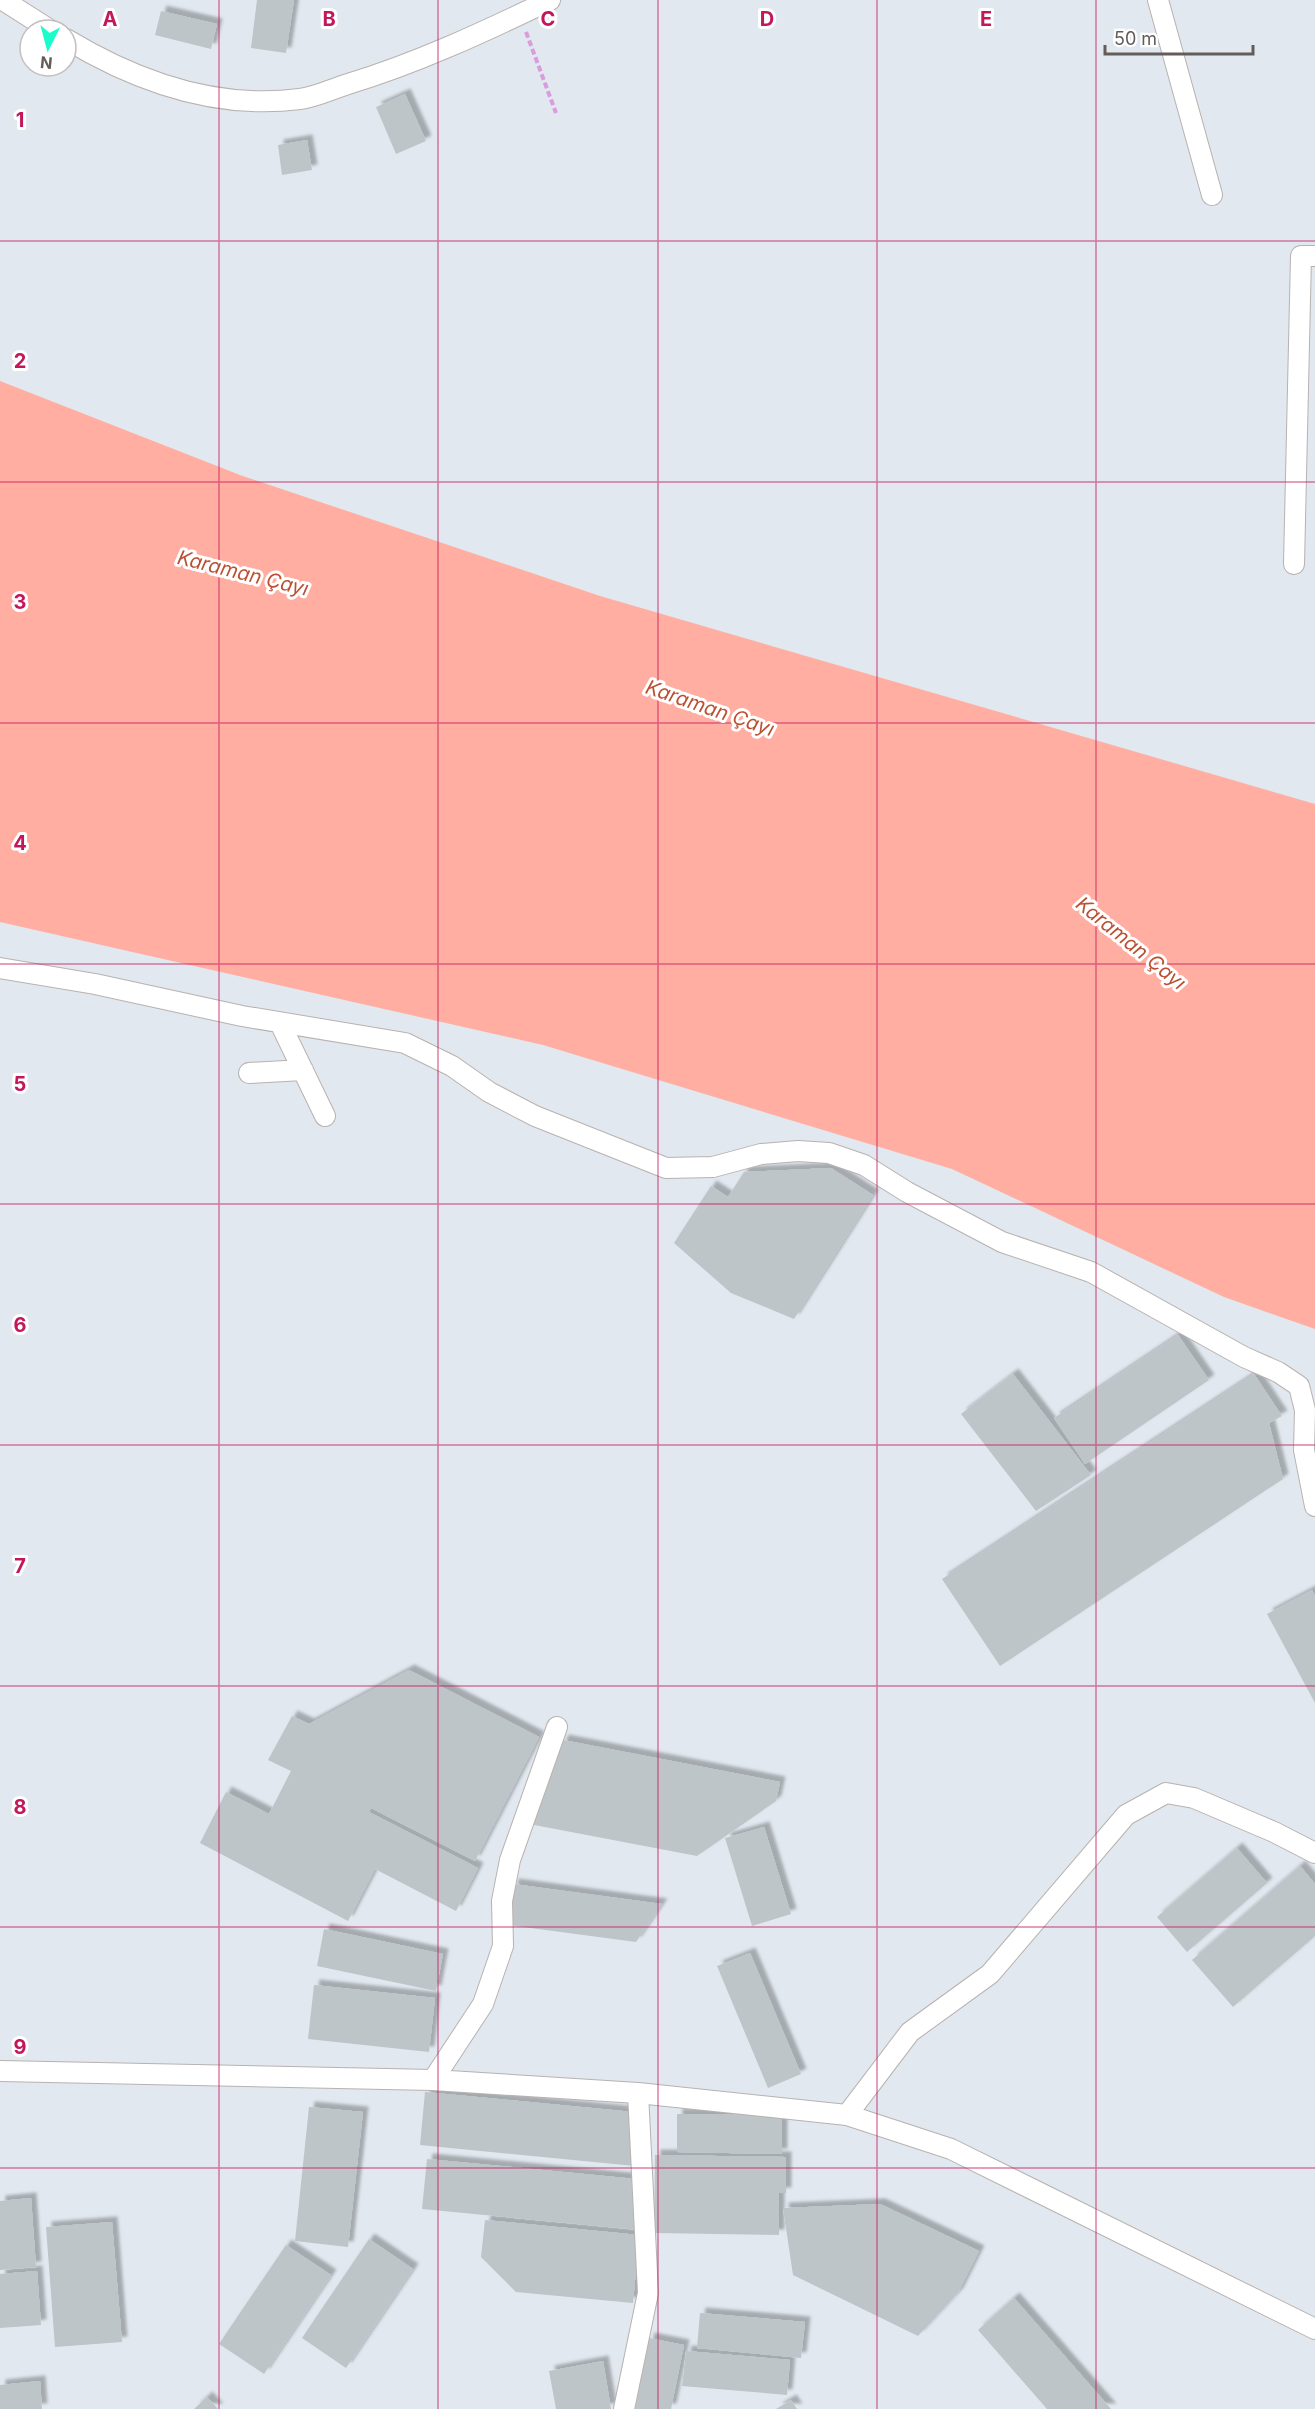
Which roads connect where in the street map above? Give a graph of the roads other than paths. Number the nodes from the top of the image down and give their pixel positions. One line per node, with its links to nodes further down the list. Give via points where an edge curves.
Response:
1 (3, 0): 4 (street)
2 (550, 0): 5 (street, via 386,72 301,99 238,101 174,90 108,64)
3 (1158, 0): 6 (street)
4 (32, 18)
5 (78, 46)
6 (1212, 195)
7 (1315, 256): 8 (street, via 1301,256)
8 (1294, 564)
9 (0, 968): 10 (street)
10 (280, 1023): 11 (street); 14 (street, via 405,1043 535,1116 666,1168 713,1167 760,1154 798,1151 829,1153 864,1166 1002,1242 1090,1272 1299,1386 1305,1410 1304,1450)
11 (303, 1070): 12 (street); 13 (street)
12 (249, 1072)
13 (325, 1116)
14 (1315, 1506)
15 (557, 1727): 18 (street, via 510,1860 502,1901 502,1946 483,2004)
16 (1315, 1853): 20 (street, via 1194,1798 1166,1793 1126,1815 990,1974 910,2032)
17 (0, 2071): 18 (street)
18 (433, 2080): 19 (street)
19 (638, 2092): 20 (street); 22 (street, via 648,2293)
20 (847, 2115): 21 (street, via 951,2149)
21 (1315, 2329)
22 (624, 2409)

